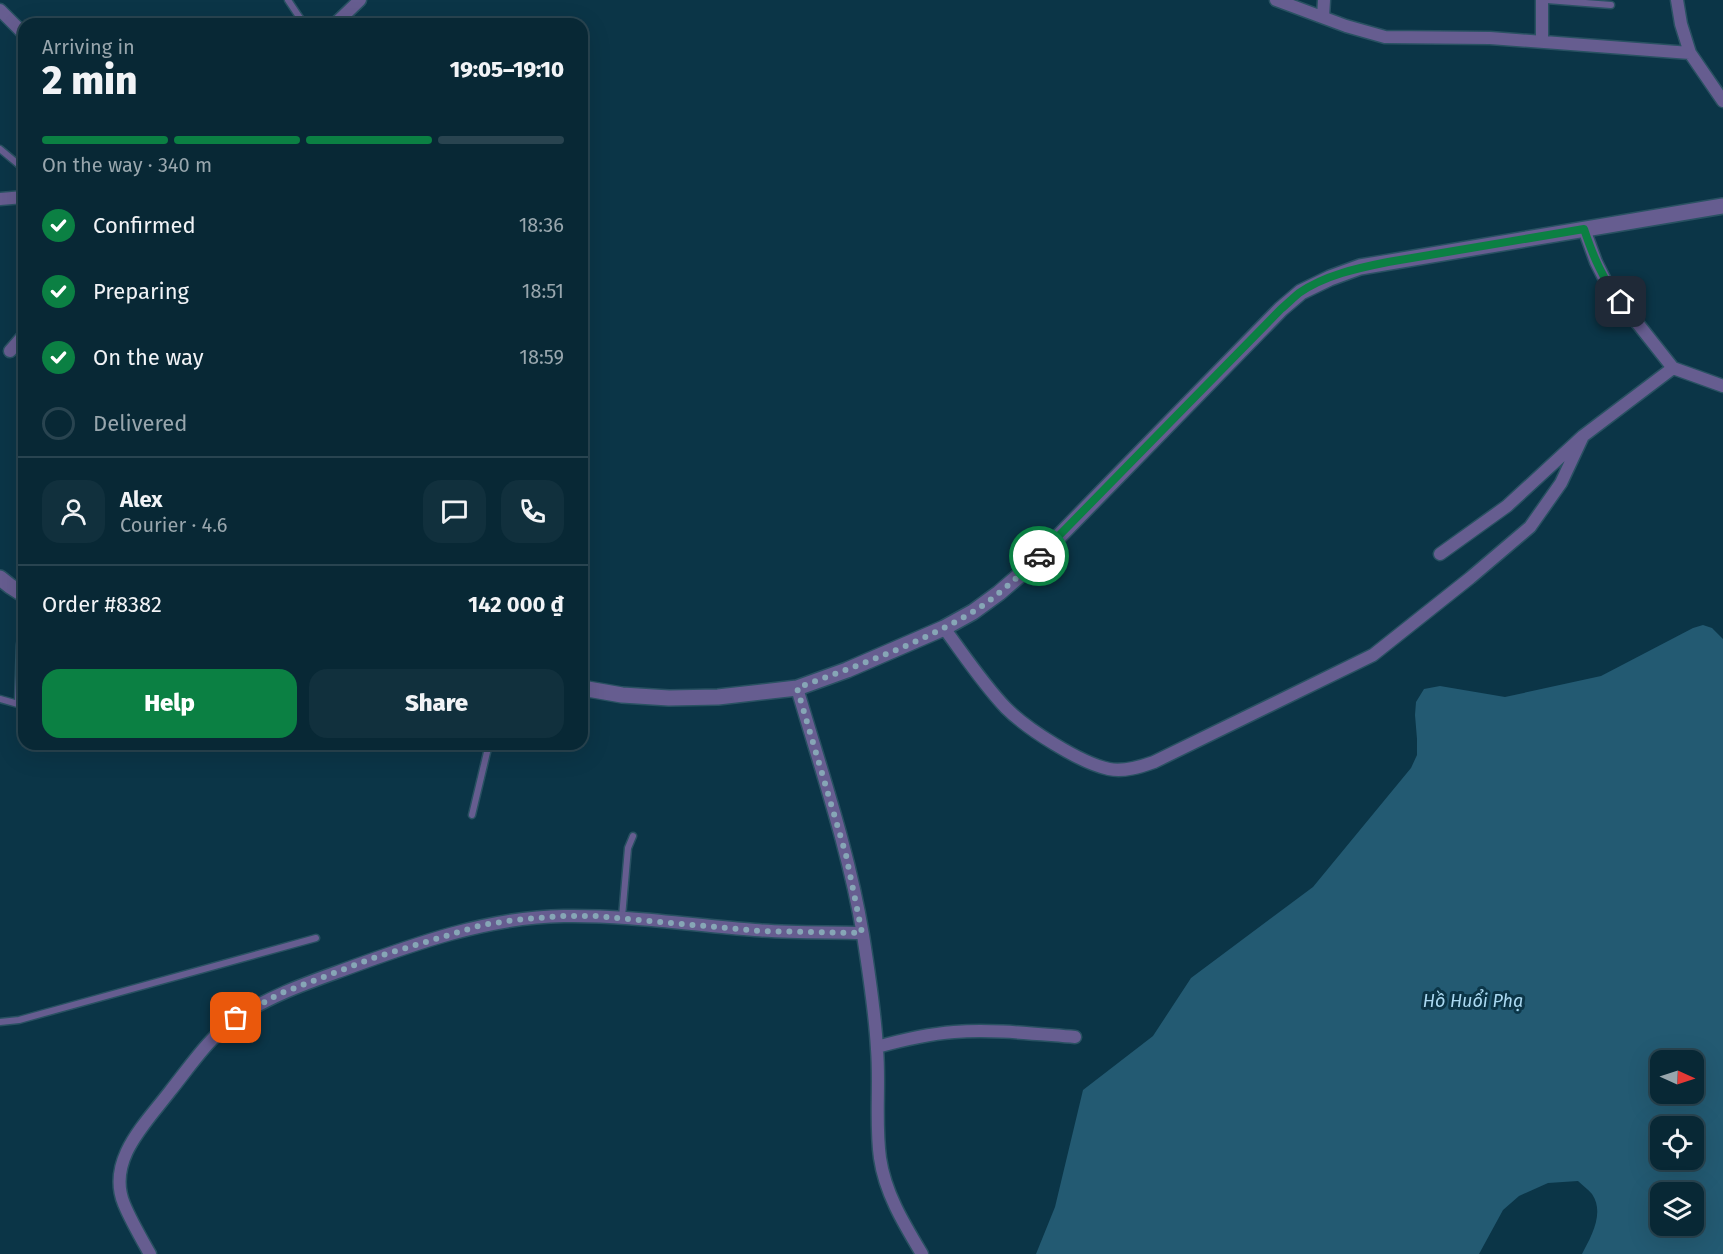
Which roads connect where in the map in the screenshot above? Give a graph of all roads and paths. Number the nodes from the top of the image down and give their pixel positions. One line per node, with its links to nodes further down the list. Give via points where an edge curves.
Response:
1 (288, 0): 11 (lane)
2 (360, 0): 12 (street)
3 (1276, 0): 10 (street)
4 (1324, 0): 10 (street)
5 (1542, 0): 14 (street)
6 (1547, 0): 8 (lane)
7 (1677, 0): 15 (street)
8 (1611, 5)
9 (0, 10): 13 (street)
10 (1323, 17): 14 (street, via 1384,37)
11 (300, 18)
12 (341, 18)
13 (18, 28)
14 (1542, 42): 15 (street)
15 (1690, 53): 16 (street)
16 (1723, 101)
17 (0, 149): 18 (lane)
18 (18, 164)
19 (18, 198): 20 (street)
20 (0, 200)
21 (1723, 206): 22 (street)
22 (1584, 229): 25 (street, via 1608,286); 31 (street, via 1360,267 1300,292 1028,568 973,612)
23 (18, 342): 24 (street)
24 (10, 351)
25 (1673, 368): 26 (street); 27 (street)
26 (1723, 386)
27 (1583, 436): 28 (street, via 1507,506); 31 (street, via 1561,483 1530,527 1373,655 1136,768 1110,769 1081,758 1029,726 1007,709)
28 (1440, 554)
29 (0, 578): 30 (street)
30 (18, 591)
31 (944, 628): 32 (street)
32 (797, 688): 33 (street, via 669,698); 40 (street, via 846,855)
33 (588, 689)
34 (0, 699): 35 (lane)
35 (18, 703)
36 (488, 750): 37 (lane)
37 (472, 815)
38 (633, 836): 39 (lane, via 628,848)
39 (622, 917): 40 (street, via 759,931); 45 (street, via 561,916 482,925 376,957 279,994 236,1018 194,1062 123,1157 119,1172 123,1203)
40 (862, 933): 44 (street)
41 (316, 938): 42 (lane)
42 (0, 1022)
43 (1075, 1037): 44 (street, via 955,1032)
44 (877, 1047): 46 (street, via 880,1159 900,1217)
45 (150, 1254)
46 (922, 1254)

